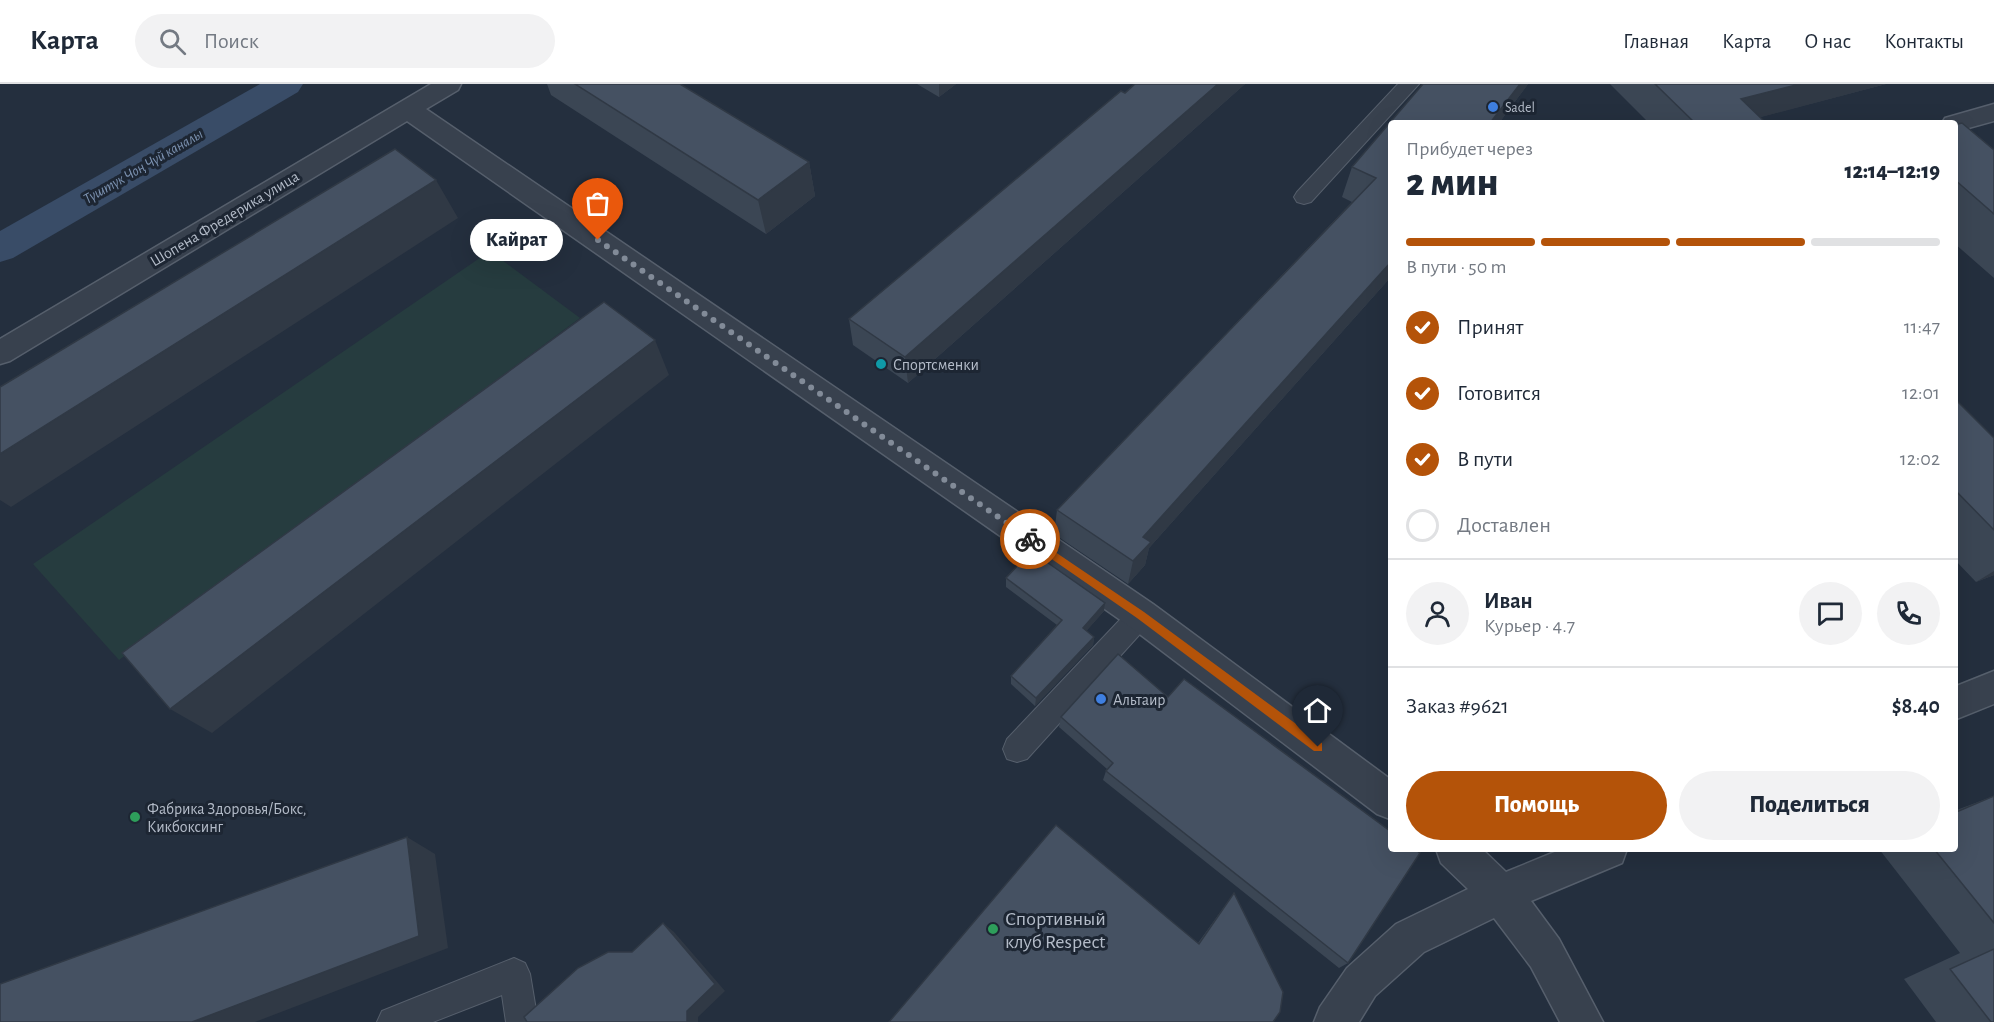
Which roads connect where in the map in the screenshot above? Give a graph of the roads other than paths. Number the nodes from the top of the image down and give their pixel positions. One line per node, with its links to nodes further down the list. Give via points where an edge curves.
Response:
1 (449, 84): 3 (street, Шопена Фредерика улица)
2 (1409, 84): 6 (lane)
3 (406, 109): 7 (street, Шопена Фредерика улица); 8 (street)
4 (1994, 112): 5 (street)
5 (1958, 123)
6 (1304, 197)
7 (0, 353)
8 (1141, 615): 11 (lane); 12 (street)
9 (1994, 687): 10 (street)
10 (1958, 702)
11 (1017, 749)
12 (1388, 800)
13 (1458, 852): 15 (street)
14 (1601, 852): 15 (street)
15 (1501, 894): 18 (street, via 1410,938 1361,982); 19 (street, via 1545,953)
16 (393, 1022): 17 (lane, via 514,974)
17 (522, 1022)
18 (1335, 1022)
19 (1582, 1022)

